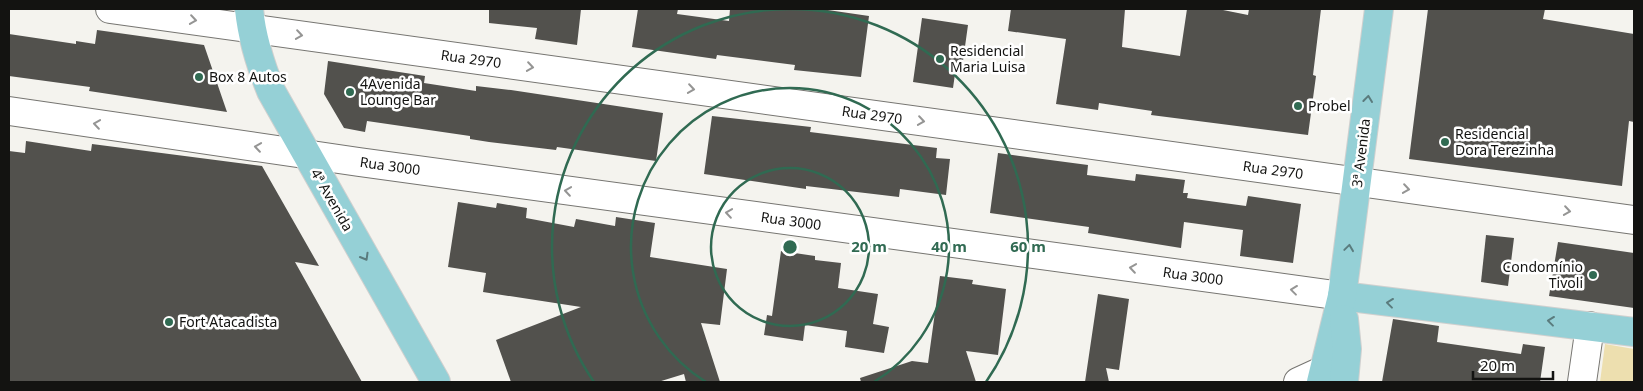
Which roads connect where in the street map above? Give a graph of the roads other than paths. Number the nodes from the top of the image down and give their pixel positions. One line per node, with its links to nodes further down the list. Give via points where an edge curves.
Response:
1 (110, 9): 3 (street, Rua 2970, one-way to 3)
2 (1379, 9): 6 (main road, 3ª Avenida, one-way to 2)
3 (250, 19): 5 (main road, 4ª Avenida, via 260,63 271,91); 6 (street, Rua 2970, one-way to 6)
4 (9, 111): 5 (street, Rua 3000, one-way to 4)
5 (306, 154): 8 (street, Rua 3000, one-way to 5); 11 (main road, 4ª Avenida, one-way to 11)
6 (1358, 182): 7 (street, Rua 2970, one-way to 7); 8 (main road, 3ª Avenida, one-way to 6)
7 (1634, 220)
8 (1342, 296): 9 (main road, Rua 3000, one-way to 8); 12 (main road, 3ª Avenida, via 1347,349)
9 (1590, 326): 10 (main road, Rua 3000); 14 (street)
10 (1634, 332)
11 (428, 378)
12 (1329, 379): 13 (street)
13 (1298, 382)
14 (1582, 382)

